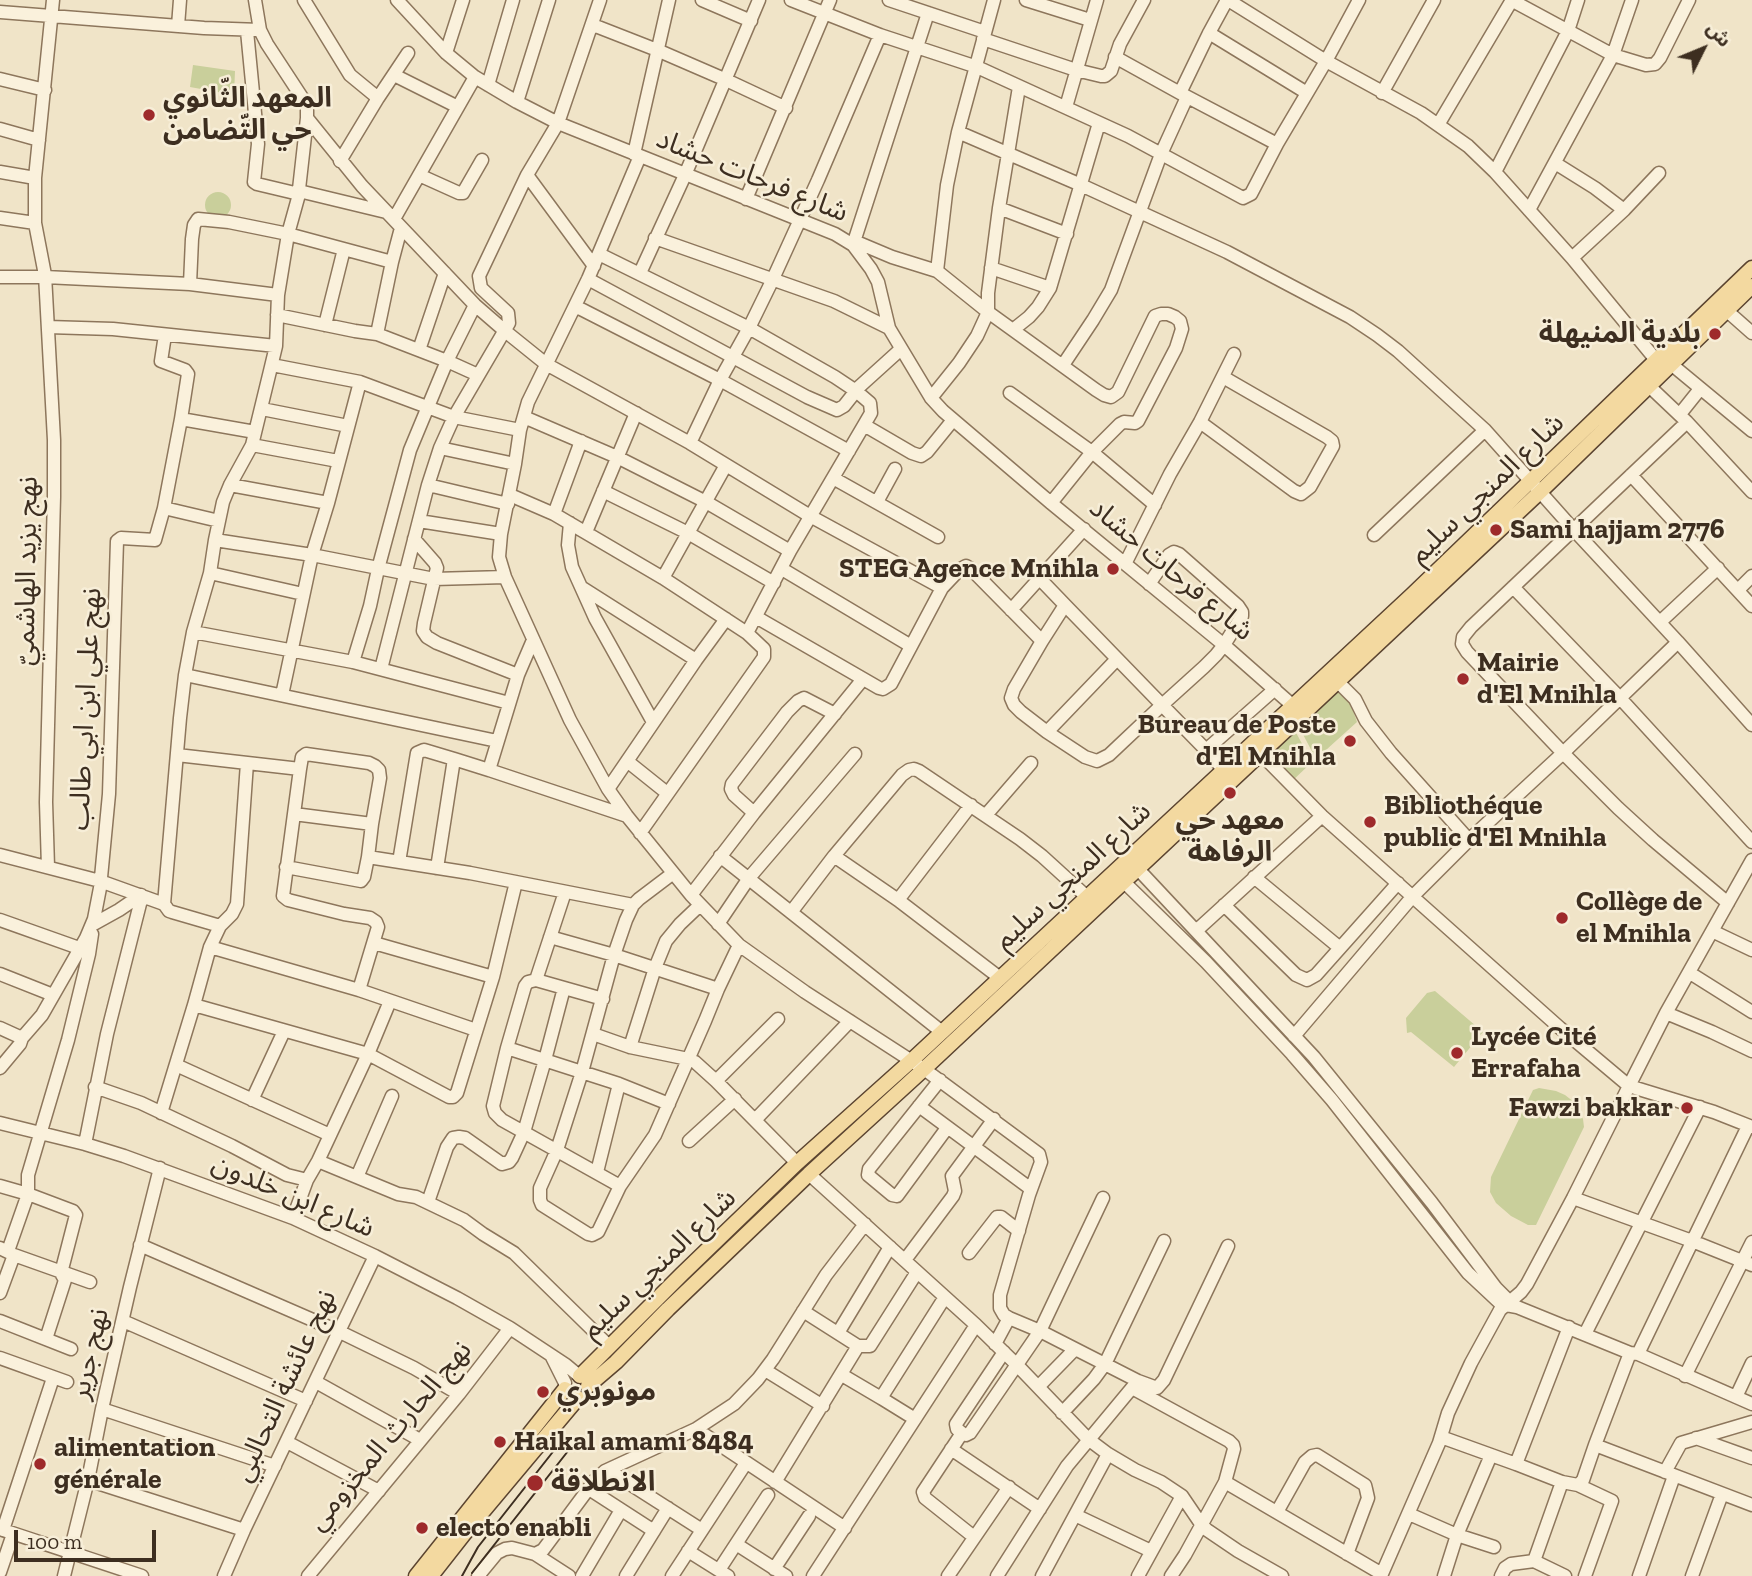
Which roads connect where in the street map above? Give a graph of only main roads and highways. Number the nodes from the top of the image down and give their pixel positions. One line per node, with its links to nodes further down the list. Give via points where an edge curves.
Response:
1 (1752, 268): 3 (main road, شارع المنجي سليم)
2 (1752, 286): 3 (main road, شارع المنجي سليم)
3 (1536, 486): 4 (main road, شارع المنجي سليم, via 1412,595); 4 (main road, شارع المنجي سليم, via 1337,681)
4 (1298, 710): 5 (main road, شارع المنجي سليم, via 1260,753 1137,868); 5 (main road, شارع المنجي سليم, via 1223,769 942,1032)
5 (918, 1065): 6 (main road, شارع المنجي سليم, via 797,1163); 6 (main road, شارع المنجي سليم, via 615,1362)
6 (575, 1382): 7 (main road, شارع المنجي سليم); 8 (main road, via 585,1394)
7 (416, 1576)
8 (431, 1576)

